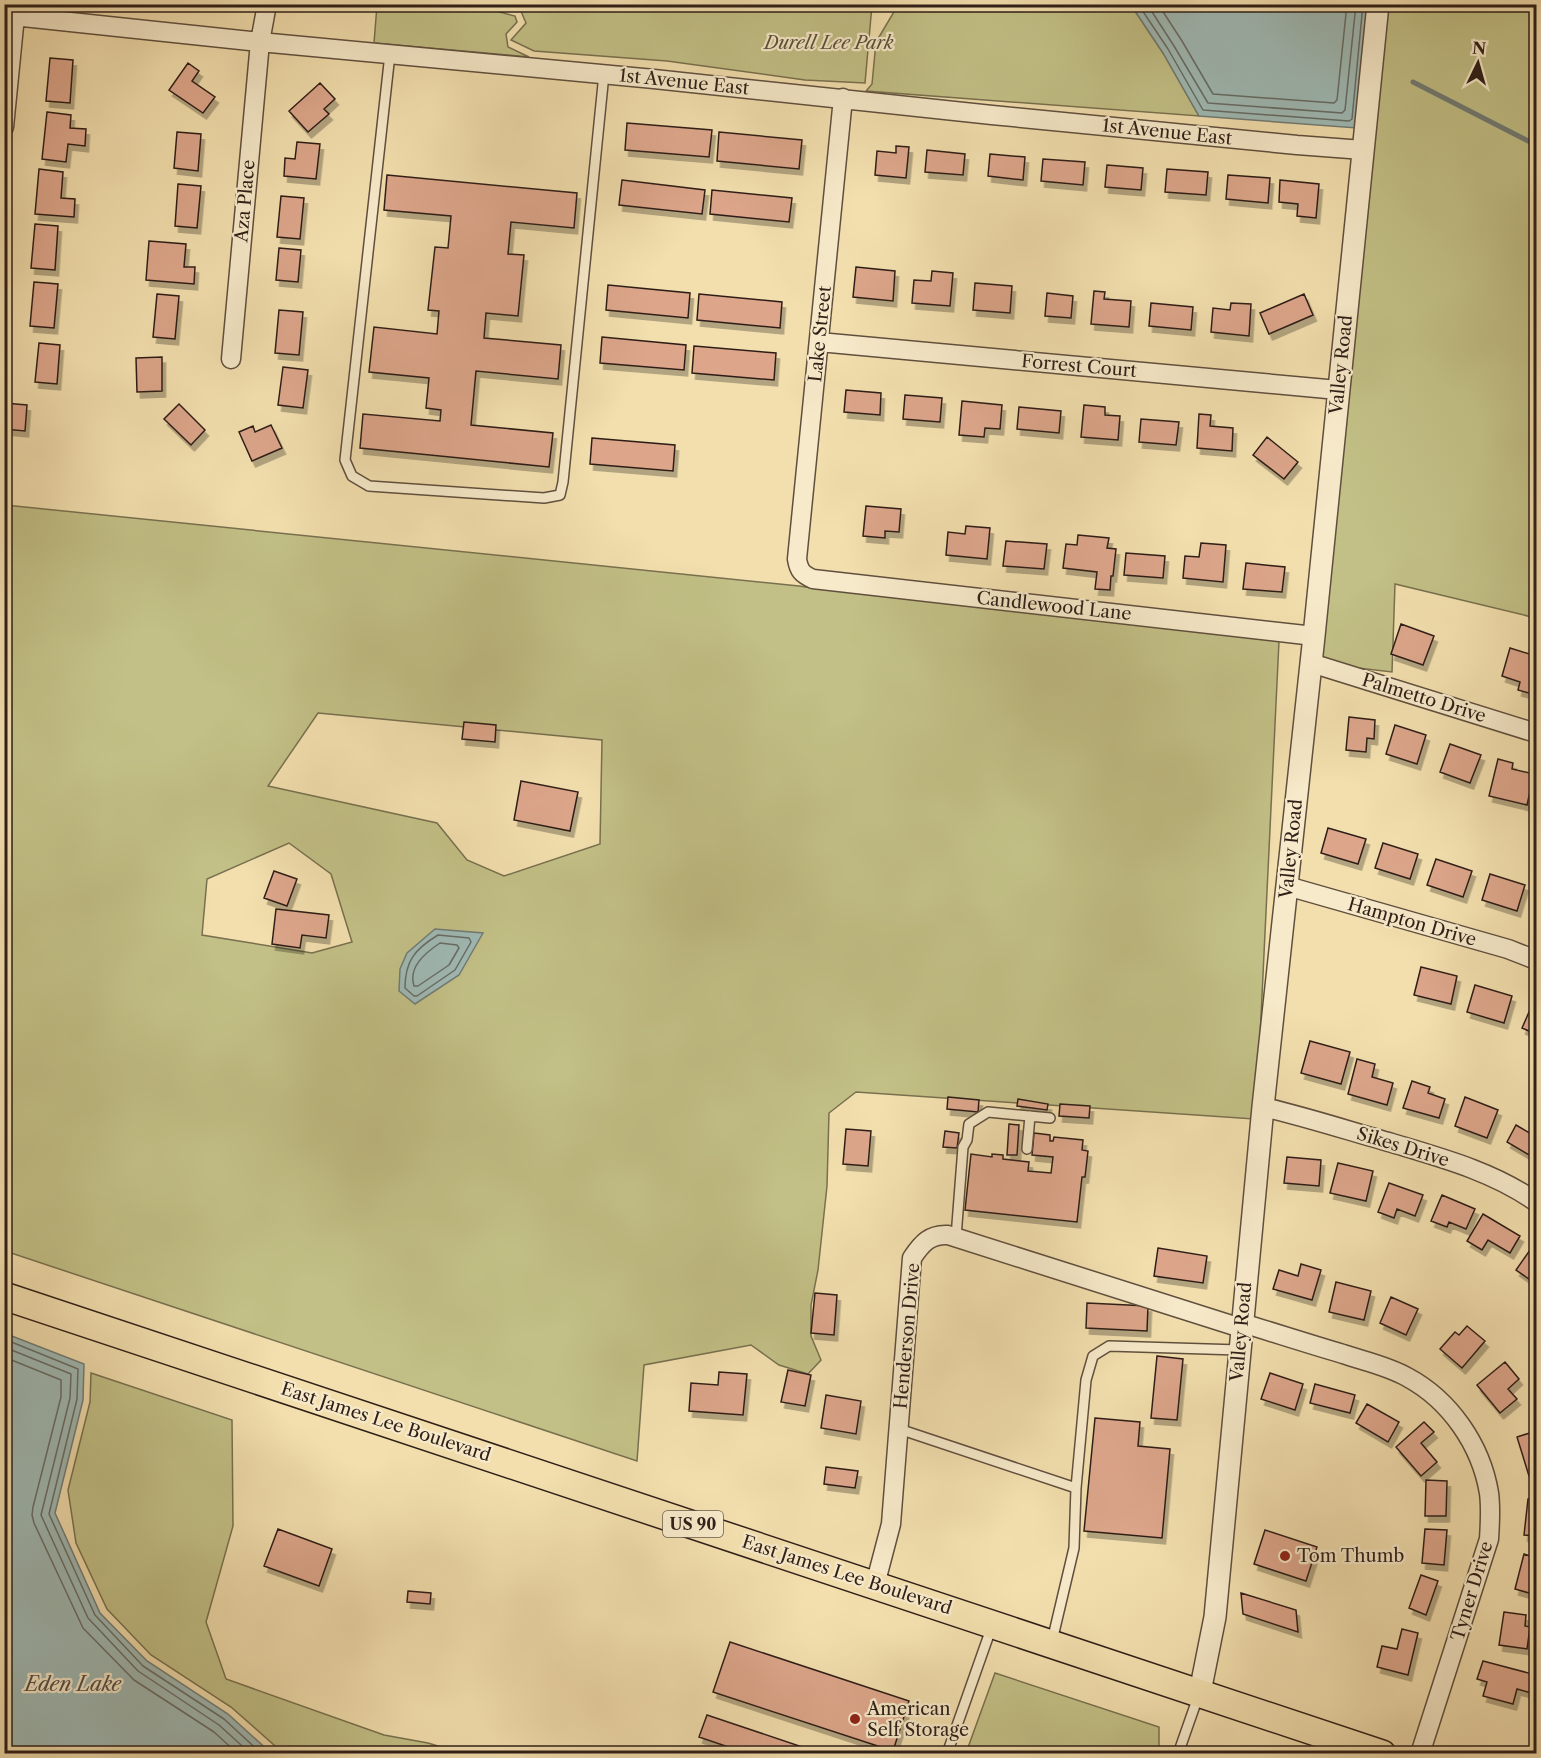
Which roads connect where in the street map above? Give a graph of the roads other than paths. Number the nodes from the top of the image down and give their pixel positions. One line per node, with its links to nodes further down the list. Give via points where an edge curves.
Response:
1 (267, 4): 4 (street, Aza Place)
2 (1378, 4): 9 (street, Valley Road)
3 (10, 15): 4 (street, 1st Avenue East); 8 (street)
4 (260, 42): 5 (street, 1st Avenue East); 11 (street, Aza Place)
5 (390, 54): 6 (street, 1st Avenue East); 6 (lane, via 345,460 352,476 369,486 544,498 560,495)
6 (604, 74): 7 (street, 1st Avenue East)
7 (843, 98): 9 (street, 1st Avenue East); 10 (street, Lake Street)
8 (4, 127)
9 (1363, 150): 12 (street, Valley Road)
10 (819, 342): 12 (street, Forrest Court); 13 (street, Lake Street)
11 (231, 359)
12 (1338, 390): 14 (street, Valley Road)
13 (798, 569): 14 (street, Candlewood Lane, via 813,579)
14 (1314, 636): 15 (street, Valley Road)
15 (1311, 663): 16 (street, Palmetto Drive); 17 (street, Valley Road)
16 (1536, 733)
17 (1287, 886): 18 (street, Hampton Drive); 19 (street, Valley Road)
18 (1536, 960)
19 (1263, 1107): 23 (street, Sikes Drive, via 1472,1169); 26 (street, Valley Road)
20 (1030, 1116): 21 (lane); 22 (lane); 24 (lane, via 988,1112 969,1124 963,1147)
21 (1050, 1118)
22 (1027, 1149)
23 (1536, 1202)
24 (956, 1237): 26 (street, Henderson Drive); 28 (street, Henderson Drive, via 933,1236 912,1258)
25 (4, 1296): 30 (main road, East James Lee Boulevard / US 90)
26 (1241, 1325): 27 (street, Valley Road); 37 (street, Tyner Drive, via 1408,1377 1447,1407 1465,1430 1481,1462 1489,1493 1489,1539)
27 (1239, 1350): 29 (lane, via 1109,1346 1093,1356 1086,1380); 33 (street, Valley Road, via 1215,1617)
28 (899, 1428): 29 (lane); 30 (street, Henderson Drive, via 891,1524)
29 (1076, 1488): 32 (lane, via 1074,1548)
30 (875, 1585): 31 (main road, East James Lee Boulevard / US 90)
31 (993, 1624): 32 (main road, East James Lee Boulevard / US 90); 34 (lane)
32 (1052, 1643): 33 (main road, East James Lee Boulevard / US 90)
33 (1200, 1692): 35 (lane); 36 (main road, East James Lee Boulevard / US 90)
34 (948, 1750)
35 (1178, 1754)
36 (1382, 1754)
37 (1420, 1754)

